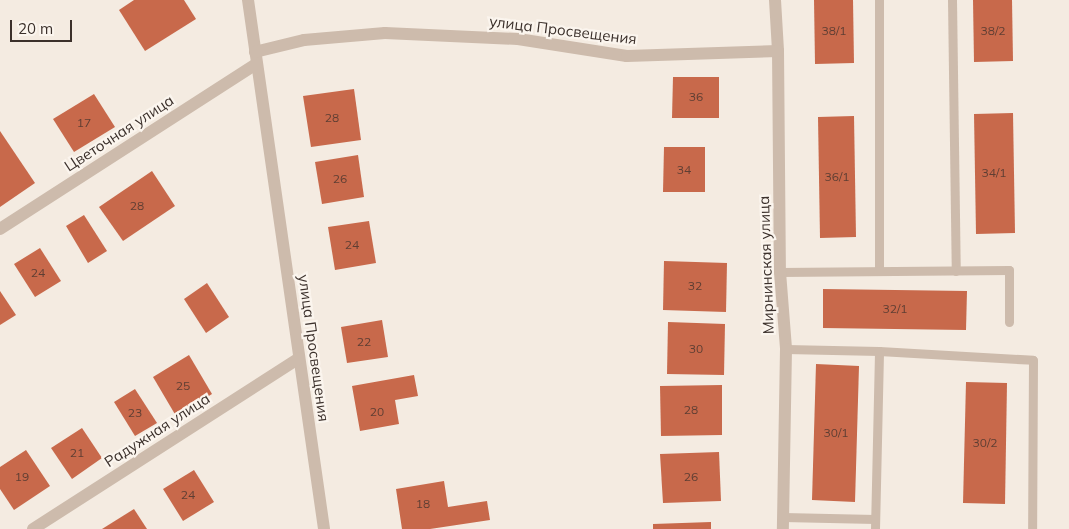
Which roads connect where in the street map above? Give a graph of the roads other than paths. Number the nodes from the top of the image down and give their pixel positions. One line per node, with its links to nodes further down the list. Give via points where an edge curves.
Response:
1 (248, 0): 6 (street, улица Просвещения)
2 (775, 0): 5 (street, Мирнинская улица)
3 (879, 0): 9 (lane)
4 (952, 0): 8 (lane)
5 (778, 51): 6 (street, улица Просвещения, via 627,56 518,39 385,33 304,40); 10 (street, Мирнинская улица)
6 (256, 58): 7 (street, Цветочная улица); 14 (street, улица Просвещения)
7 (0, 230)
8 (956, 270): 9 (lane); 11 (lane, via 1008,270)
9 (879, 271): 10 (lane)
10 (780, 272): 12 (street, Мирнинская улица)
11 (1009, 322)
12 (786, 349): 13 (lane); 15 (street, Мирнинская улица)
13 (880, 351): 16 (lane); 19 (lane, via 1033,360)
14 (299, 358): 17 (street, Радужная улица); 18 (street, улица Просвещения)
15 (783, 523): 16 (lane)
16 (875, 524)
17 (33, 529)
18 (324, 529)
19 (1032, 529)

